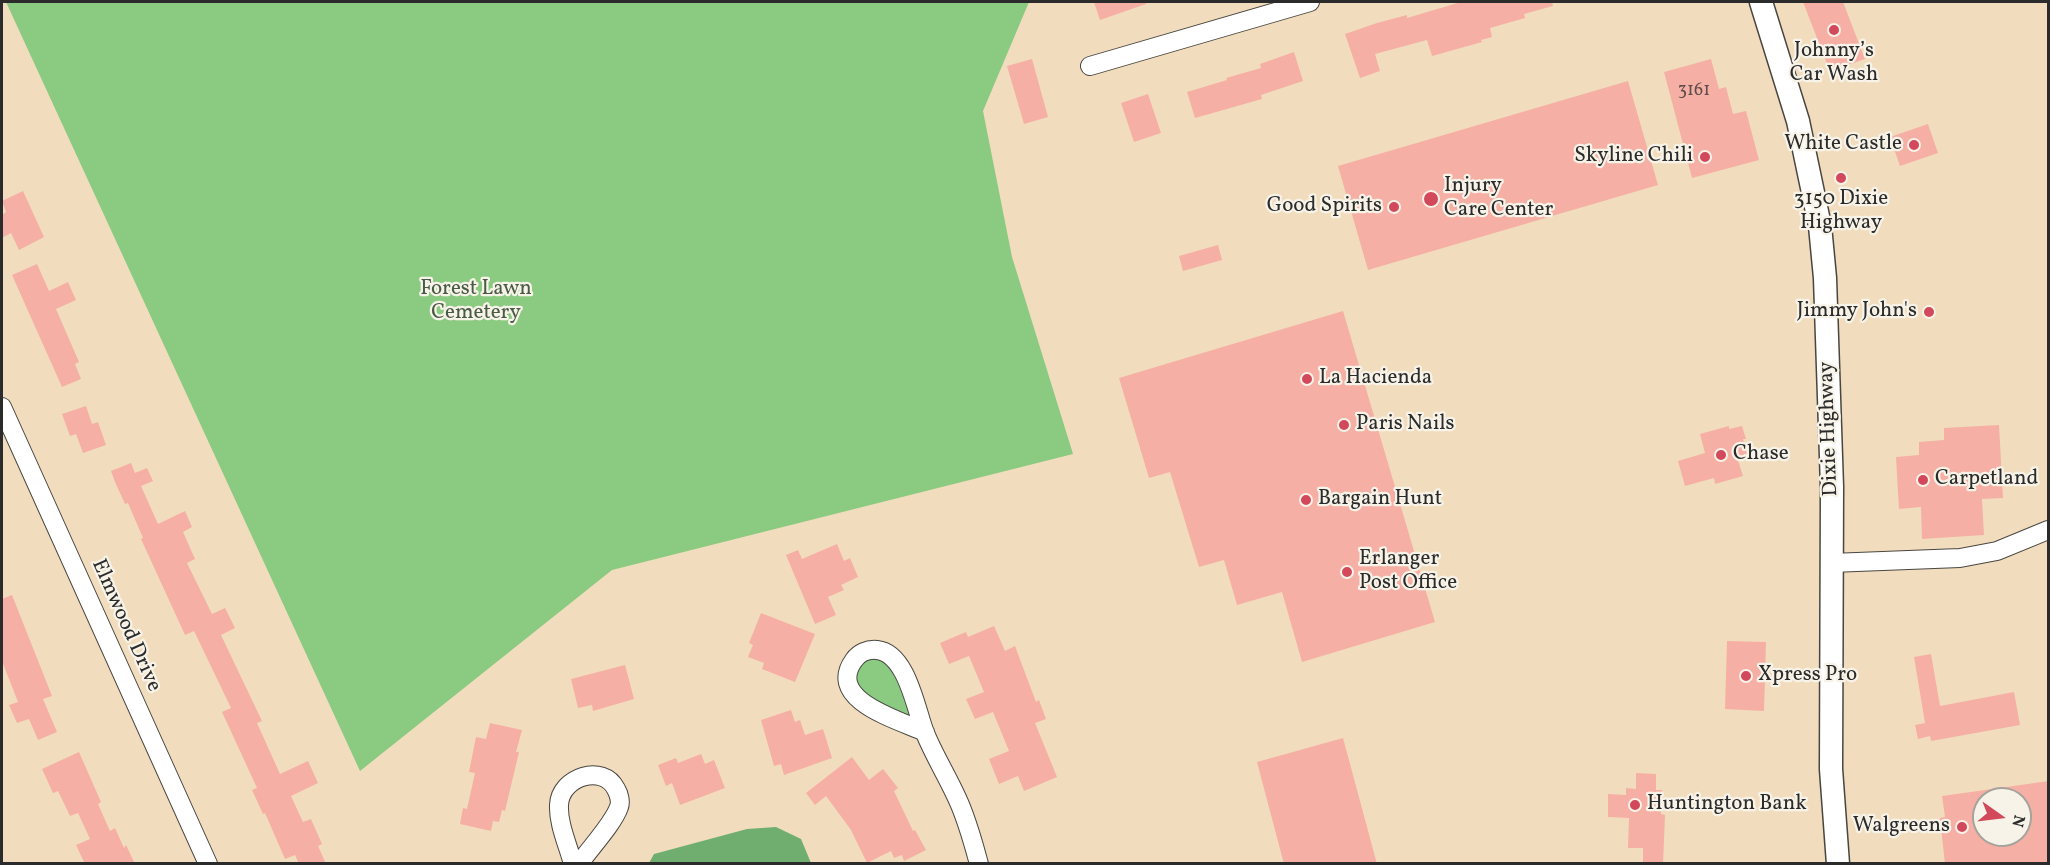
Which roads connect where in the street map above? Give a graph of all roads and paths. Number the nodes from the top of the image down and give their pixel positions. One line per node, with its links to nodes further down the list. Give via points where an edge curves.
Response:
1 (1310, 2): 3 (street)
2 (1761, 2): 6 (main road, Dixie Highway, via 1798,121 1820,226 1831,451)
3 (1090, 66)
4 (2, 407): 8 (street, Elmwood Drive)
5 (2049, 530): 6 (street, via 1997,551 1960,558)
6 (1831, 563): 12 (main road, Dixie Highway, via 1831,769)
7 (925, 732): 7 (street, via 904,674 892,656 872,649 856,657 847,674 850,693 874,709); 11 (street, via 958,800)
8 (208, 864)
9 (573, 864): 10 (street, via 559,803 568,785 577,778 605,777 614,786 620,806)
10 (579, 864)
11 (979, 864)
12 (1838, 864)

